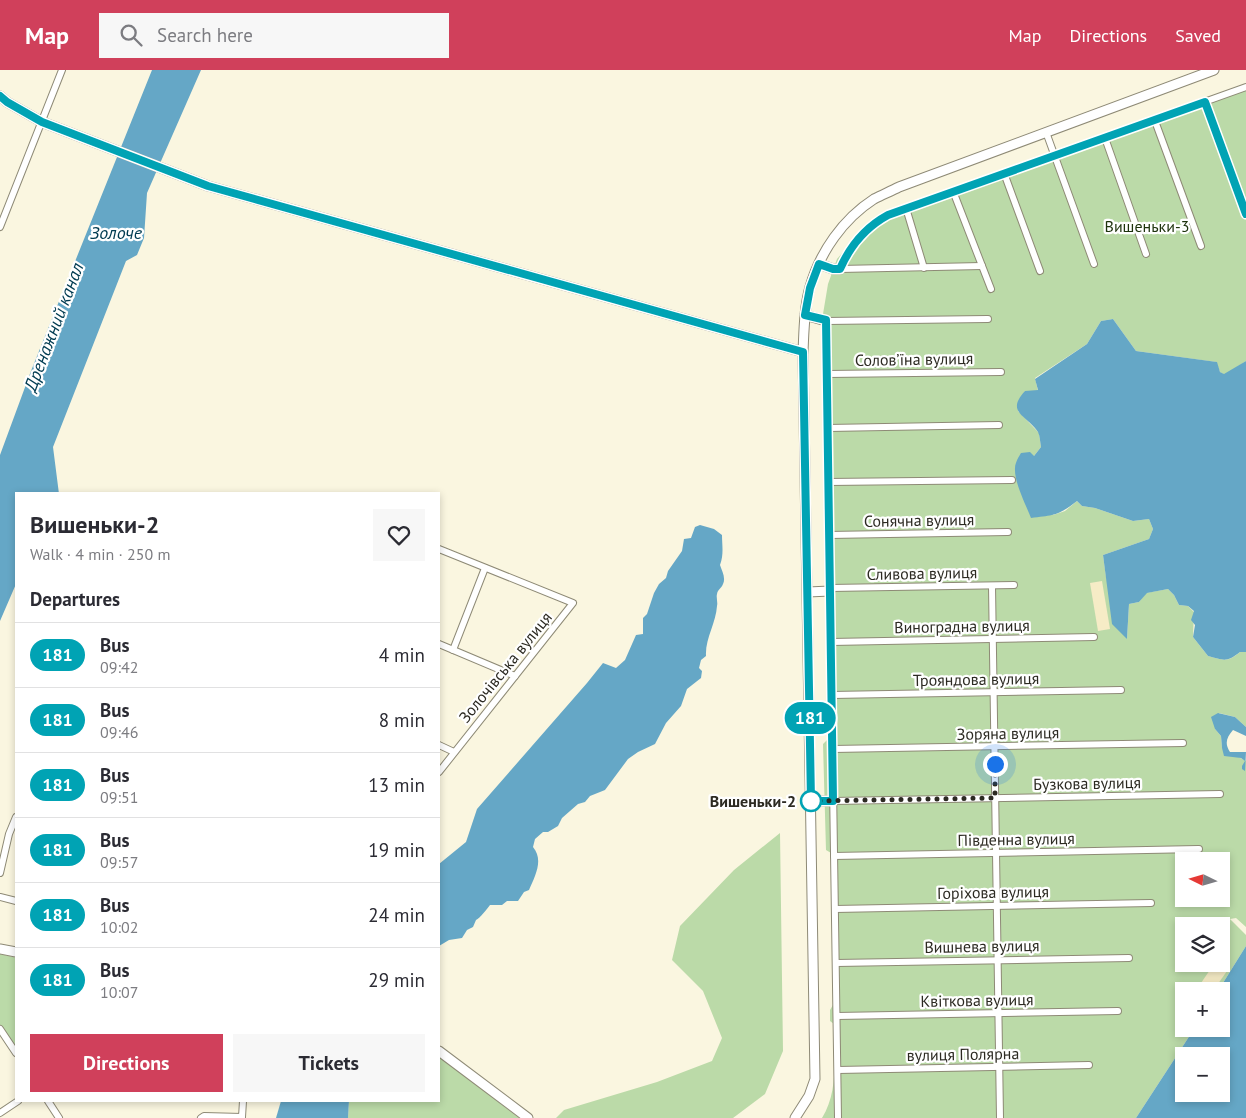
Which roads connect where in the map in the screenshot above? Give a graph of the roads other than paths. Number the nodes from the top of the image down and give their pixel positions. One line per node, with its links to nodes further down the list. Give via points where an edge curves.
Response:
1 (62, 70): 7 (street)
2 (1214, 70): 8 (street)
3 (1246, 87): 5 (street)
4 (0, 96): 7 (street)
5 (1205, 102): 6 (street); 14 (street)
6 (1155, 121): 9 (street); 16 (street)
7 (42, 122): 15 (street); 28 (street, via 208,186)
8 (1046, 132): 10 (street); 18 (street, via 875,199 854,214 835,236)
9 (1105, 138): 10 (street); 17 (street)
10 (1055, 156): 11 (street); 19 (street)
11 (1004, 173): 12 (street); 23 (street)
12 (954, 191): 13 (street); 20 (street)
13 (906, 208): 21 (street); 22 (street, via 877,222 860,237)
14 (1246, 214)
15 (0, 227)
16 (1200, 246)
17 (1146, 254)
18 (819, 264): 22 (street); 25 (street)
19 (1094, 264)
20 (982, 266): 21 (street); 24 (street)
21 (924, 268): 22 (street)
22 (840, 269)
23 (1040, 272)
24 (991, 289)
25 (805, 315): 27 (street); 28 (street)
26 (988, 319): 27 (street)
27 (826, 320): 30 (street)
28 (803, 352): 42 (street)
29 (1001, 372): 30 (street, Соловʼїна вулиця)
30 (827, 374): 32 (street)
31 (999, 425): 32 (street)
32 (828, 428): 34 (street)
33 (1012, 480): 34 (street)
34 (828, 482): 36 (street)
35 (1008, 532): 36 (street, Сонячна вулиця)
36 (829, 535): 41 (street)
37 (440, 549): 38 (street)
38 (485, 568): 47 (street); 48 (street, Золочівська вулиця, via 573,603)
39 (992, 586): 40 (street, Сливова вулиця); 41 (street, Сливова вулиця); 44 (street)
40 (1014, 586)
41 (830, 590): 42 (street); 45 (street)
42 (808, 592): 60 (street)
43 (1094, 637): 44 (street, Виноградна вулиця)
44 (993, 639): 45 (street, Виноградна вулиця); 50 (street)
45 (831, 642): 51 (street)
46 (440, 644): 47 (street)
47 (453, 650): 48 (street)
48 (515, 676): 56 (street, Золочівська вулиця)
49 (1121, 690): 50 (street, Трояндова вулиця)
50 (994, 693): 51 (street, Трояндова вулиця); 54 (street)
51 (832, 696): 55 (street)
52 (1183, 743): 54 (street, Зоряна вулиця)
53 (440, 746): 56 (street)
54 (995, 746): 55 (street, Зоряна вулиця); 59 (street)
55 (833, 749): 61 (street)
56 (454, 752): 57 (street, Золочівська вулиця)
57 (440, 771)
58 (1220, 794): 59 (street, Бузкова вулиця)
59 (995, 798): 61 (street, Бузкова вулиця); 64 (street)
60 (811, 801): 61 (street); 90 (street, via 815,1079)
61 (833, 801): 65 (street)
62 (15, 819): 66 (street)
63 (1199, 849): 64 (street, Південна вулиця)
64 (996, 853): 65 (street, Південна вулиця); 70 (street)
65 (834, 856): 71 (street)
66 (0, 873)
67 (0, 897): 68 (street)
68 (15, 901)
69 (1151, 903): 70 (street, Горіхова вулиця)
70 (997, 906): 71 (street, Горіхова вулиця); 75 (street)
71 (835, 908): 76 (street)
72 (0, 949): 73 (street)
73 (15, 952)
74 (1129, 958): 75 (street, Вишнева вулиця)
75 (998, 960): 76 (street, Вишнева вулиця); 78 (street)
76 (836, 963): 79 (street)
77 (1118, 1011): 78 (street, Квіткова вулиця)
78 (999, 1013): 79 (street, Квіткова вулиця); 84 (street)
79 (837, 1016): 85 (street)
80 (0, 1029): 81 (street)
81 (15, 1052)
82 (440, 1052): 93 (street)
83 (1090, 1065): 84 (street, вулиця Полярна)
84 (1000, 1067): 85 (street, вулиця Полярна); 95 (street)
85 (838, 1070): 94 (street)
86 (16, 1102): 89 (street)
87 (49, 1102): 91 (street)
88 (243, 1102): 92 (street, via 242,1117)
89 (0, 1113)
90 (799, 1117)
91 (59, 1118)
92 (201, 1118)
93 (528, 1118)
94 (838, 1118)
95 (1000, 1118)

